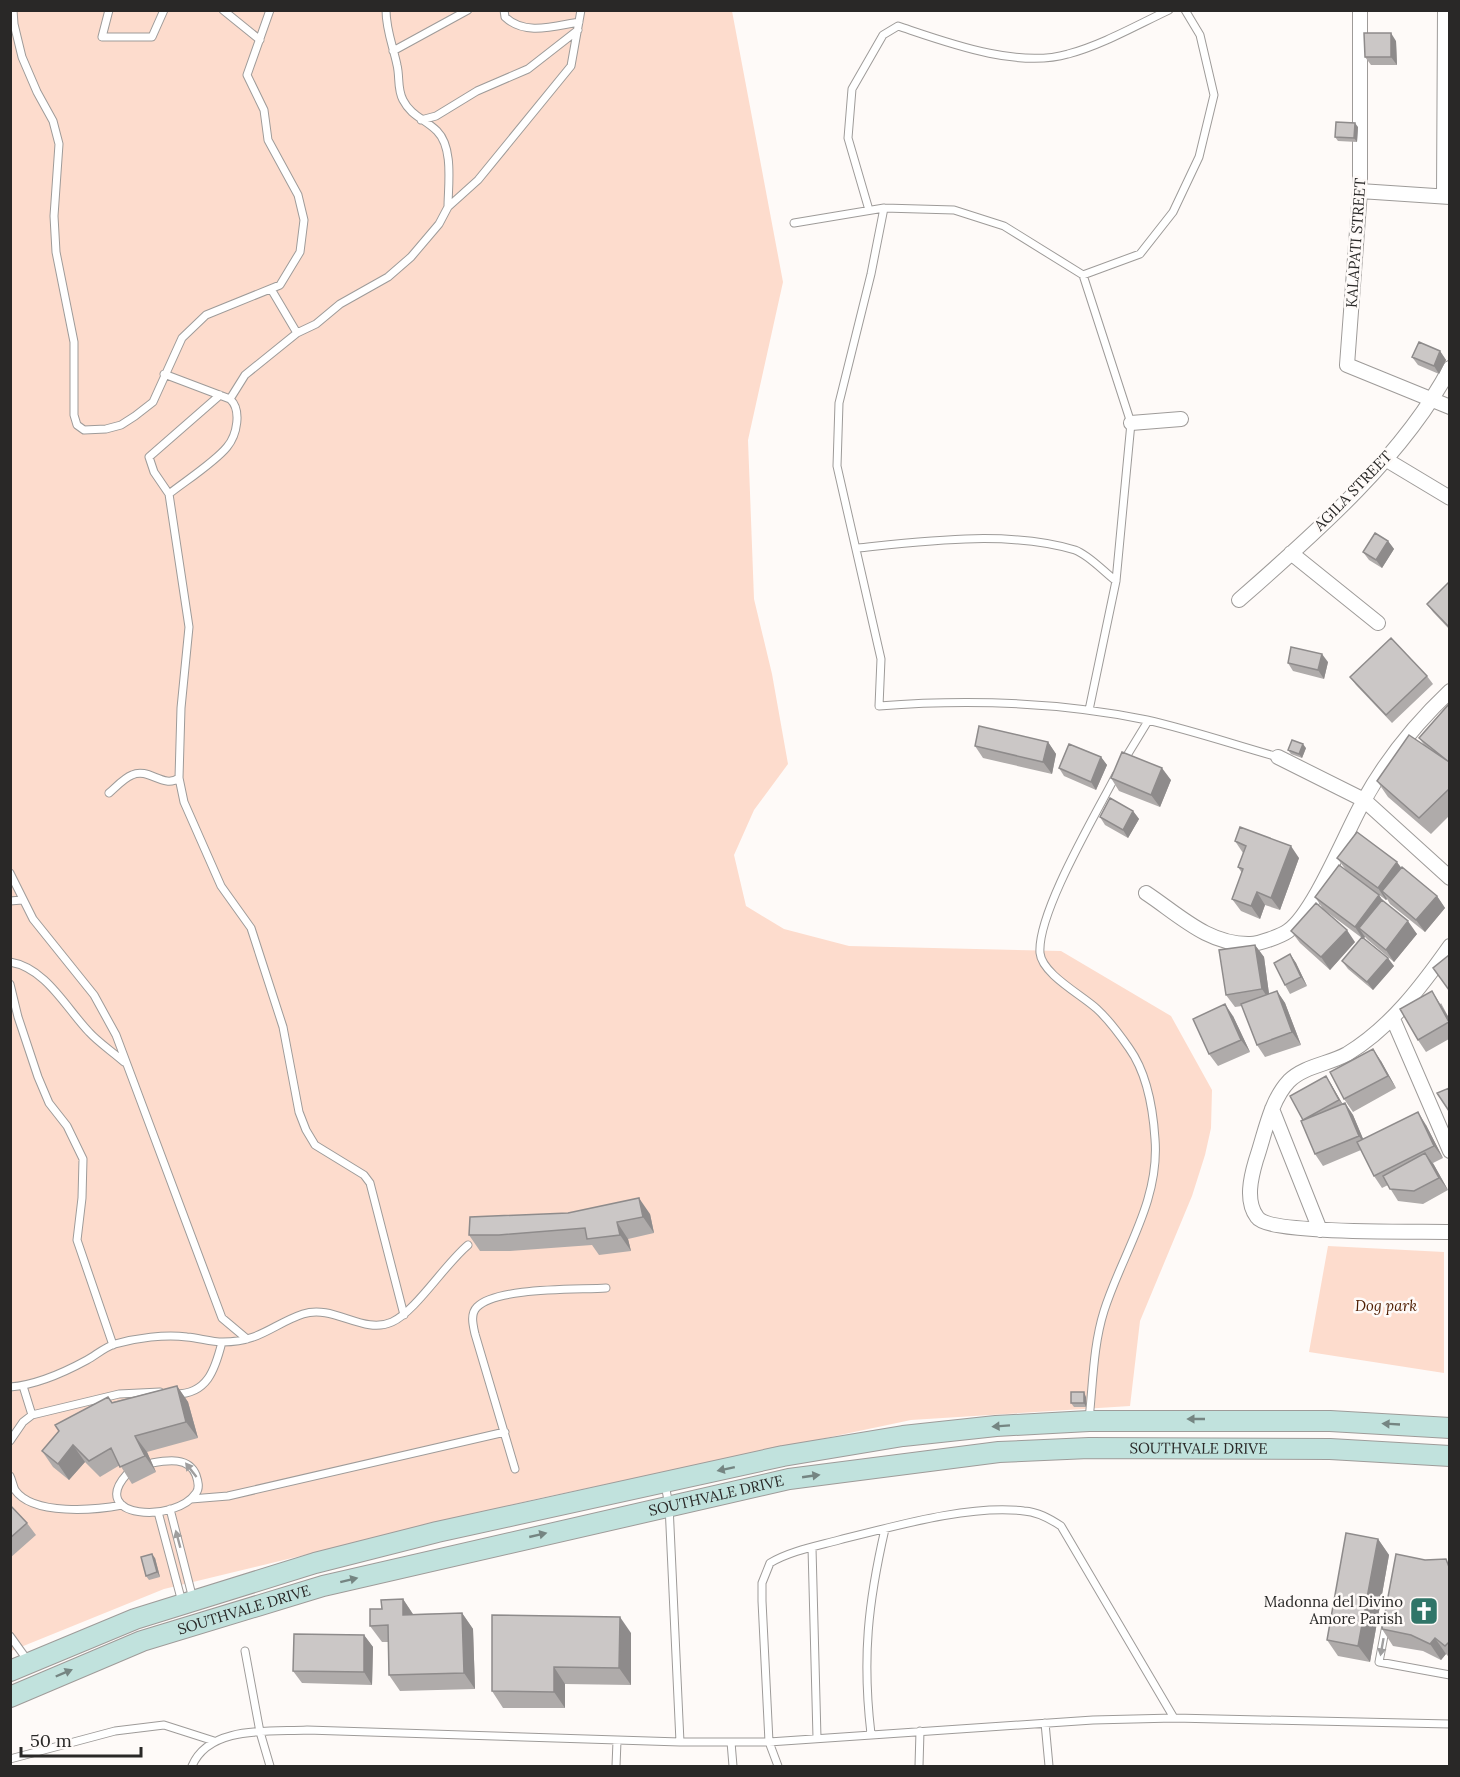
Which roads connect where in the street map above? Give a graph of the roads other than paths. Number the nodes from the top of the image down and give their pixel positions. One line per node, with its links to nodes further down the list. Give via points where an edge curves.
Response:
1 (14, 10): 30 (lane, via 22,57 57,130 56,252 74,342 77,425 93,430 121,425 153,402)
2 (109, 10): 3 (lane, via 102,37 152,37)
3 (164, 10)
4 (223, 10): 16 (lane)
5 (270, 10): 16 (lane)
6 (386, 10): 18 (lane)
7 (468, 10): 18 (lane)
8 (504, 10): 14 (lane, via 513,24 527,29)
9 (581, 10): 14 (lane)
10 (1169, 10): 24 (lane, via 1067,55 1012,58 898,26 883,35 852,89 848,138)
11 (1185, 10): 26 (lane, via 1200,34 1214,95 1199,157 1173,212 1140,254)
12 (1360, 10): 20 (street, KALAPATI STREET)
13 (1445, 10): 17 (street)
14 (579, 22): 15 (lane)
15 (578, 30): 19 (lane, via 528,69); 22 (lane, via 571,66 478,180)
16 (260, 40): 27 (lane, via 247,75 264,110 268,140 298,195 304,220 300,252 280,285)
17 (1448, 40): 21 (street)
18 (393, 51): 19 (lane, via 399,91 412,114)
19 (421, 120): 22 (lane, via 443,140)
20 (1360, 191): 21 (street); 33 (street, KALAPATI STREET, via 1347,365)
21 (1447, 196)
22 (448, 207): 28 (lane, via 411,257 388,277)
23 (884, 208): 24 (lane); 26 (lane, via 954,210 1004,226); 40 (lane, via 872,274 839,403 837,466)
24 (869, 210): 25 (lane)
25 (794, 223)
26 (1083, 276): 36 (lane)
27 (271, 289): 28 (lane); 30 (lane, via 206,315 182,338)
28 (297, 333): 32 (lane, via 245,375)
29 (1449, 368): 33 (street, AGILA STREET)
30 (164, 374): 31 (lane)
31 (219, 395): 32 (lane); 38 (lane, via 149,457)
32 (230, 399): 38 (lane, via 235,403 238,418 227,447)
33 (1434, 399): 34 (street, KALAPATI STREET); 37 (street, AGILA STREET)
34 (1449, 407)
35 (1181, 419): 36 (street)
36 (1131, 423): 42 (lane)
37 (1385, 459): 39 (street); 41 (street, AGILA STREET)
38 (168, 494): 49 (lane, via 189,627)
39 (1449, 498)
40 (858, 548): 42 (lane, via 989,540 1036,543 1077,551); 46 (lane, via 881,659 879,706 1002,702)
41 (1291, 553): 43 (street, AGILA STREET); 44 (street)
42 (1116, 581): 46 (lane)
43 (1239, 600)
44 (1378, 623)
45 (1449, 691): 51 (street, via 1425,714 1389,760)
46 (1089, 710): 47 (lane)
47 (1148, 721): 48 (lane); 75 (lane, via 1071,862 1040,937 1040,956 1045,968 1098,1010 1131,1050 1149,1091 1155,1140 1154,1180 1136,1237 1104,1311)
48 (1278, 757): 51 (street)
49 (179, 778): 50 (lane, via 167,782 133,774); 68 (lane, via 184,802 221,886 251,928 273,991 306,1130 315,1145 364,1176 370,1184)
50 (109, 793)
51 (1364, 800): 53 (street); 54 (street, via 1316,897 1288,931 1251,945 1216,938 1181,920)
52 (10, 873): 55 (lane)
53 (1449, 878)
54 (1146, 893)
55 (22, 900): 56 (lane); 61 (lane, via 94,995 116,1035)
56 (10, 902)
57 (1449, 946): 60 (street)
58 (10, 962): 61 (lane, via 19,963 54,989 89,1032)
59 (10, 984): 71 (lane, via 38,1077 82,1159 77,1240)
60 (1393, 1018): 62 (street, via 1344,1056 1291,1079); 63 (street)
61 (126, 1064): 69 (lane, via 222,1318)
62 (1272, 1109): 64 (street); 64 (street, via 1252,1173 1251,1206 1258,1219 1270,1225)
63 (1449, 1151)
64 (1320, 1230): 65 (street)
65 (1449, 1232)
66 (468, 1245): 68 (lane)
67 (606, 1288): 77 (lane, via 513,1295 490,1299 475,1308 475,1334)
68 (404, 1315): 69 (lane, via 382,1326 330,1313 311,1313)
69 (247, 1339): 70 (lane)
70 (222, 1342): 71 (lane, via 184,1336); 74 (lane, via 205,1386 193,1393 119,1394)
71 (113, 1345): 72 (lane, via 86,1361)
72 (23, 1386): 73 (lane); 74 (lane)
73 (10, 1387)
74 (32, 1415): 78 (lane)
75 (1089, 1421): 76 (street, SOUTHVALE DRIVE, one-way to 75, via 1330,1421); 84 (street, SOUTHVALE DRIVE, one-way to 84, via 903,1436 783,1456)
76 (1449, 1428)
77 (505, 1432): 81 (lane); 86 (lane, via 228,1496)
78 (10, 1441)
79 (1449, 1456): 87 (street, SOUTHVALE DRIVE, one-way to 79, via 789,1479 999,1452 1234,1448)
80 (152, 1463): 86 (lane, one-way to 80, via 198,1488 193,1468 185,1462)
81 (515, 1469)
82 (128, 1474): 88 (lane, via 120,1482)
83 (10, 1476): 85 (lane)
84 (664, 1482): 87 (lane); 93 (street, SOUTHVALE DRIVE, via 437,1532)
85 (13, 1491): 88 (lane, via 44,1506 65,1510)
86 (191, 1499): 89 (lane)
87 (669, 1504): 99 (street, SOUTHVALE DRIVE, one-way to 87, via 121,1649 201,1621 323,1586); 109 (lane)
88 (122, 1505): 90 (lane, via 138,1514)
89 (170, 1509): 90 (lane); 93 (lane, one-way to 89)
90 (158, 1512): 93 (lane)
91 (885, 1529): 92 (lane); 100 (lane, via 976,1512 1024,1511 1047,1516 1061,1526 1081,1557); 105 (lane, via 865,1639)
92 (812, 1548): 106 (lane); 111 (lane, via 770,1563 762,1583)
93 (188, 1601): 97 (street, SOUTHVALE DRIVE)
94 (1388, 1616): 98 (lane, one-way to 98, via 1379,1662)
95 (10, 1636): 97 (lane)
96 (246, 1651): 104 (lane)
97 (19, 1667)
98 (1449, 1675)
99 (10, 1697)
100 (1174, 1718): 101 (lane); 102 (lane)
101 (1045, 1723): 103 (lane); 119 (lane)
102 (1449, 1724)
103 (920, 1731): 105 (lane); 118 (lane)
104 (260, 1732): 107 (lane); 108 (lane, via 396,1732); 114 (lane)
105 (871, 1734): 106 (lane)
106 (817, 1738): 111 (lane)
107 (214, 1741): 112 (lane, via 164,1725 115,1731); 113 (lane, via 197,1756)
108 (617, 1742): 109 (lane); 115 (lane)
109 (680, 1742): 110 (lane)
110 (731, 1742): 111 (lane); 116 (lane)
111 (769, 1742): 117 (lane)
112 (10, 1759)
113 (192, 1767)
114 (270, 1767)
115 (616, 1767)
116 (733, 1767)
117 (778, 1767)
118 (919, 1767)
119 (1049, 1767)

